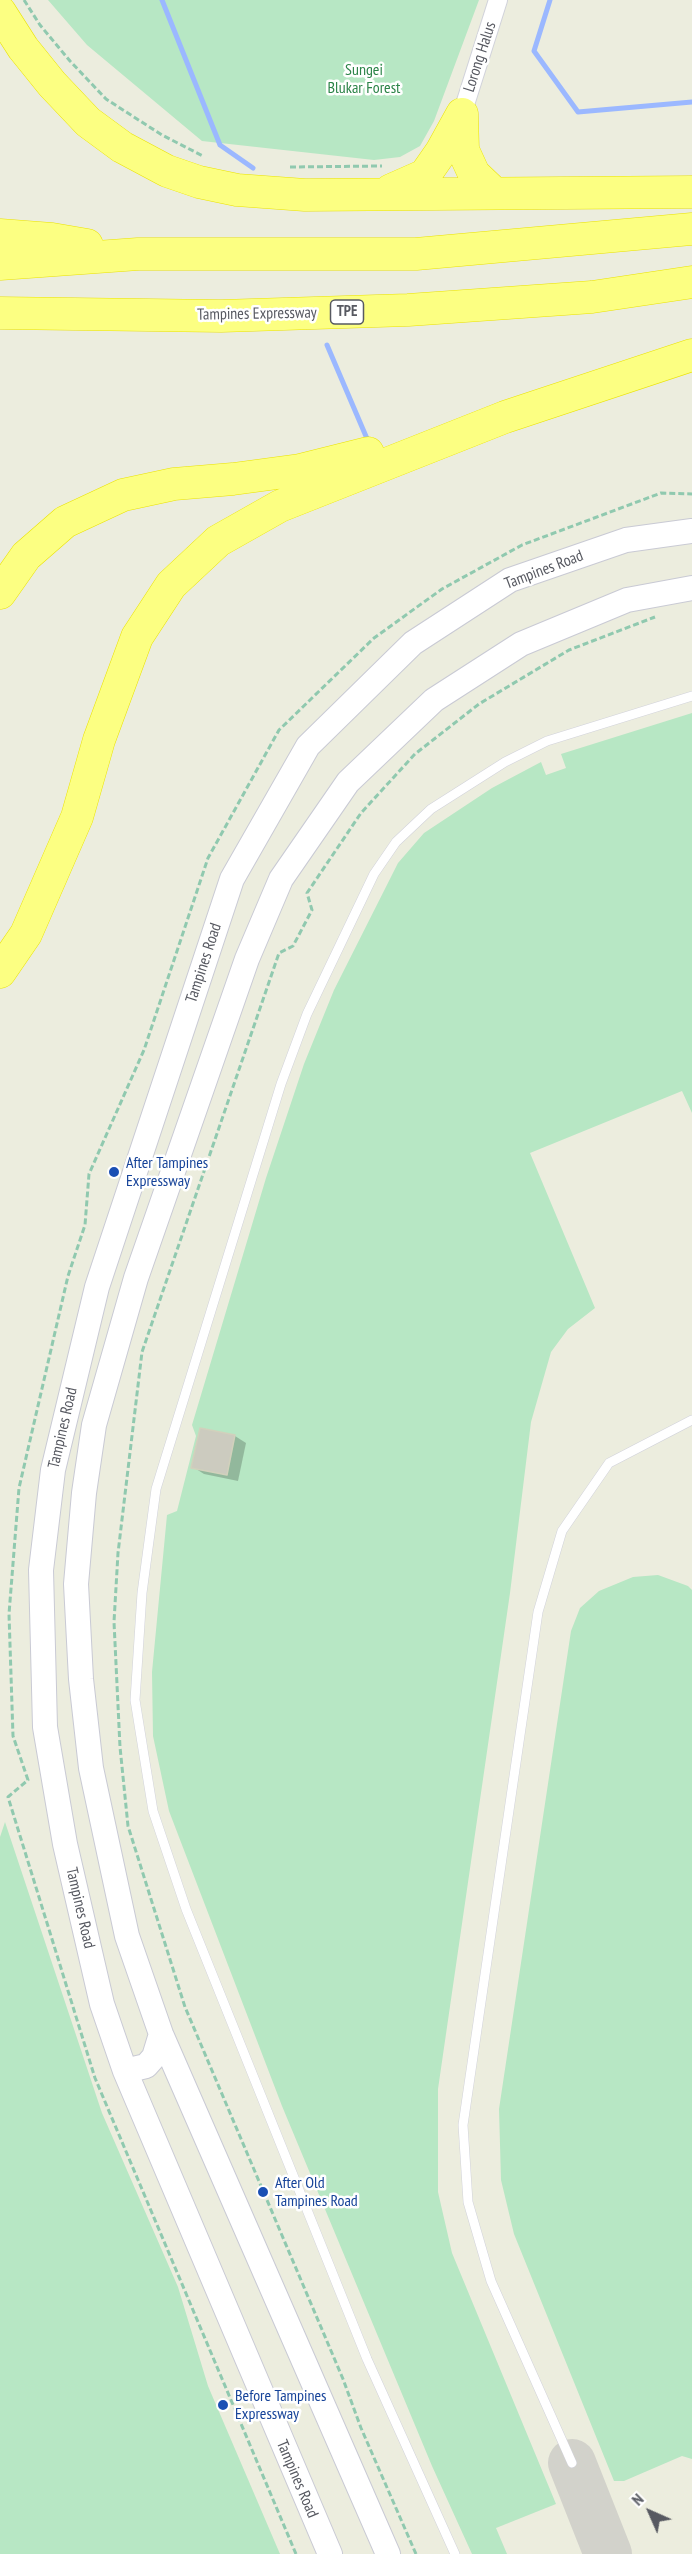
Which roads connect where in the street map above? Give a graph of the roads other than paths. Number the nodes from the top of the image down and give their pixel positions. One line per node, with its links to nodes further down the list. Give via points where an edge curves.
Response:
1 (498, 0): 3 (street, Lorong Halus)
2 (0, 12): 4 (highway, via 23,48 88,122 122,147 167,171 237,190 305,195)
3 (462, 114): 4 (highway, via 425,175); 6 (highway, via 463,150 474,174)
4 (382, 180): 6 (highway)
5 (692, 192): 6 (highway)
6 (494, 193)
7 (692, 228): 9 (highway, via 416,254)
8 (0, 235): 9 (highway, via 52,239)
9 (138, 254): 10 (highway)
10 (0, 264)
11 (692, 282): 12 (highway, Tampines Expressway / TPE, via 592,297 408,310 221,316)
12 (0, 313)
13 (692, 355): 14 (highway)
14 (505, 417): 17 (highway, via 300,470 174,484 123,495 65,522 26,556); 19 (highway, via 280,506 218,541 171,585 136,637 99,740 77,817 26,934)
15 (692, 531): 22 (main road, Tampines Road, via 627,540 510,580 413,643 308,746 232,879 97,1287 53,1470 41,1570 45,1727 65,1844 102,2004)
16 (692, 588): 21 (main road, Tampines Road, via 627,600 521,644 434,700 348,782 281,879 247,959 135,1278 94,1425 77,1573 81,1679 91,1768 127,1936)
17 (0, 593)
18 (692, 696): 26 (lane, via 547,741 505,762 431,809 396,842 374,874 308,1014 281,1084 156,1489 147,1558 135,1700 153,1811 186,1909 363,2348)
19 (0, 972)
20 (692, 1420): 23 (lane, via 609,1463 562,1531 538,1612 463,2125 468,2202 491,2281)
21 (161, 2034): 22 (main road, via 154,2057 146,2066); 25 (main road, Tampines Road)
22 (124, 2071): 24 (main road, Tampines Road)
23 (572, 2463)
24 (330, 2554)
25 (388, 2554)
26 (455, 2554)

